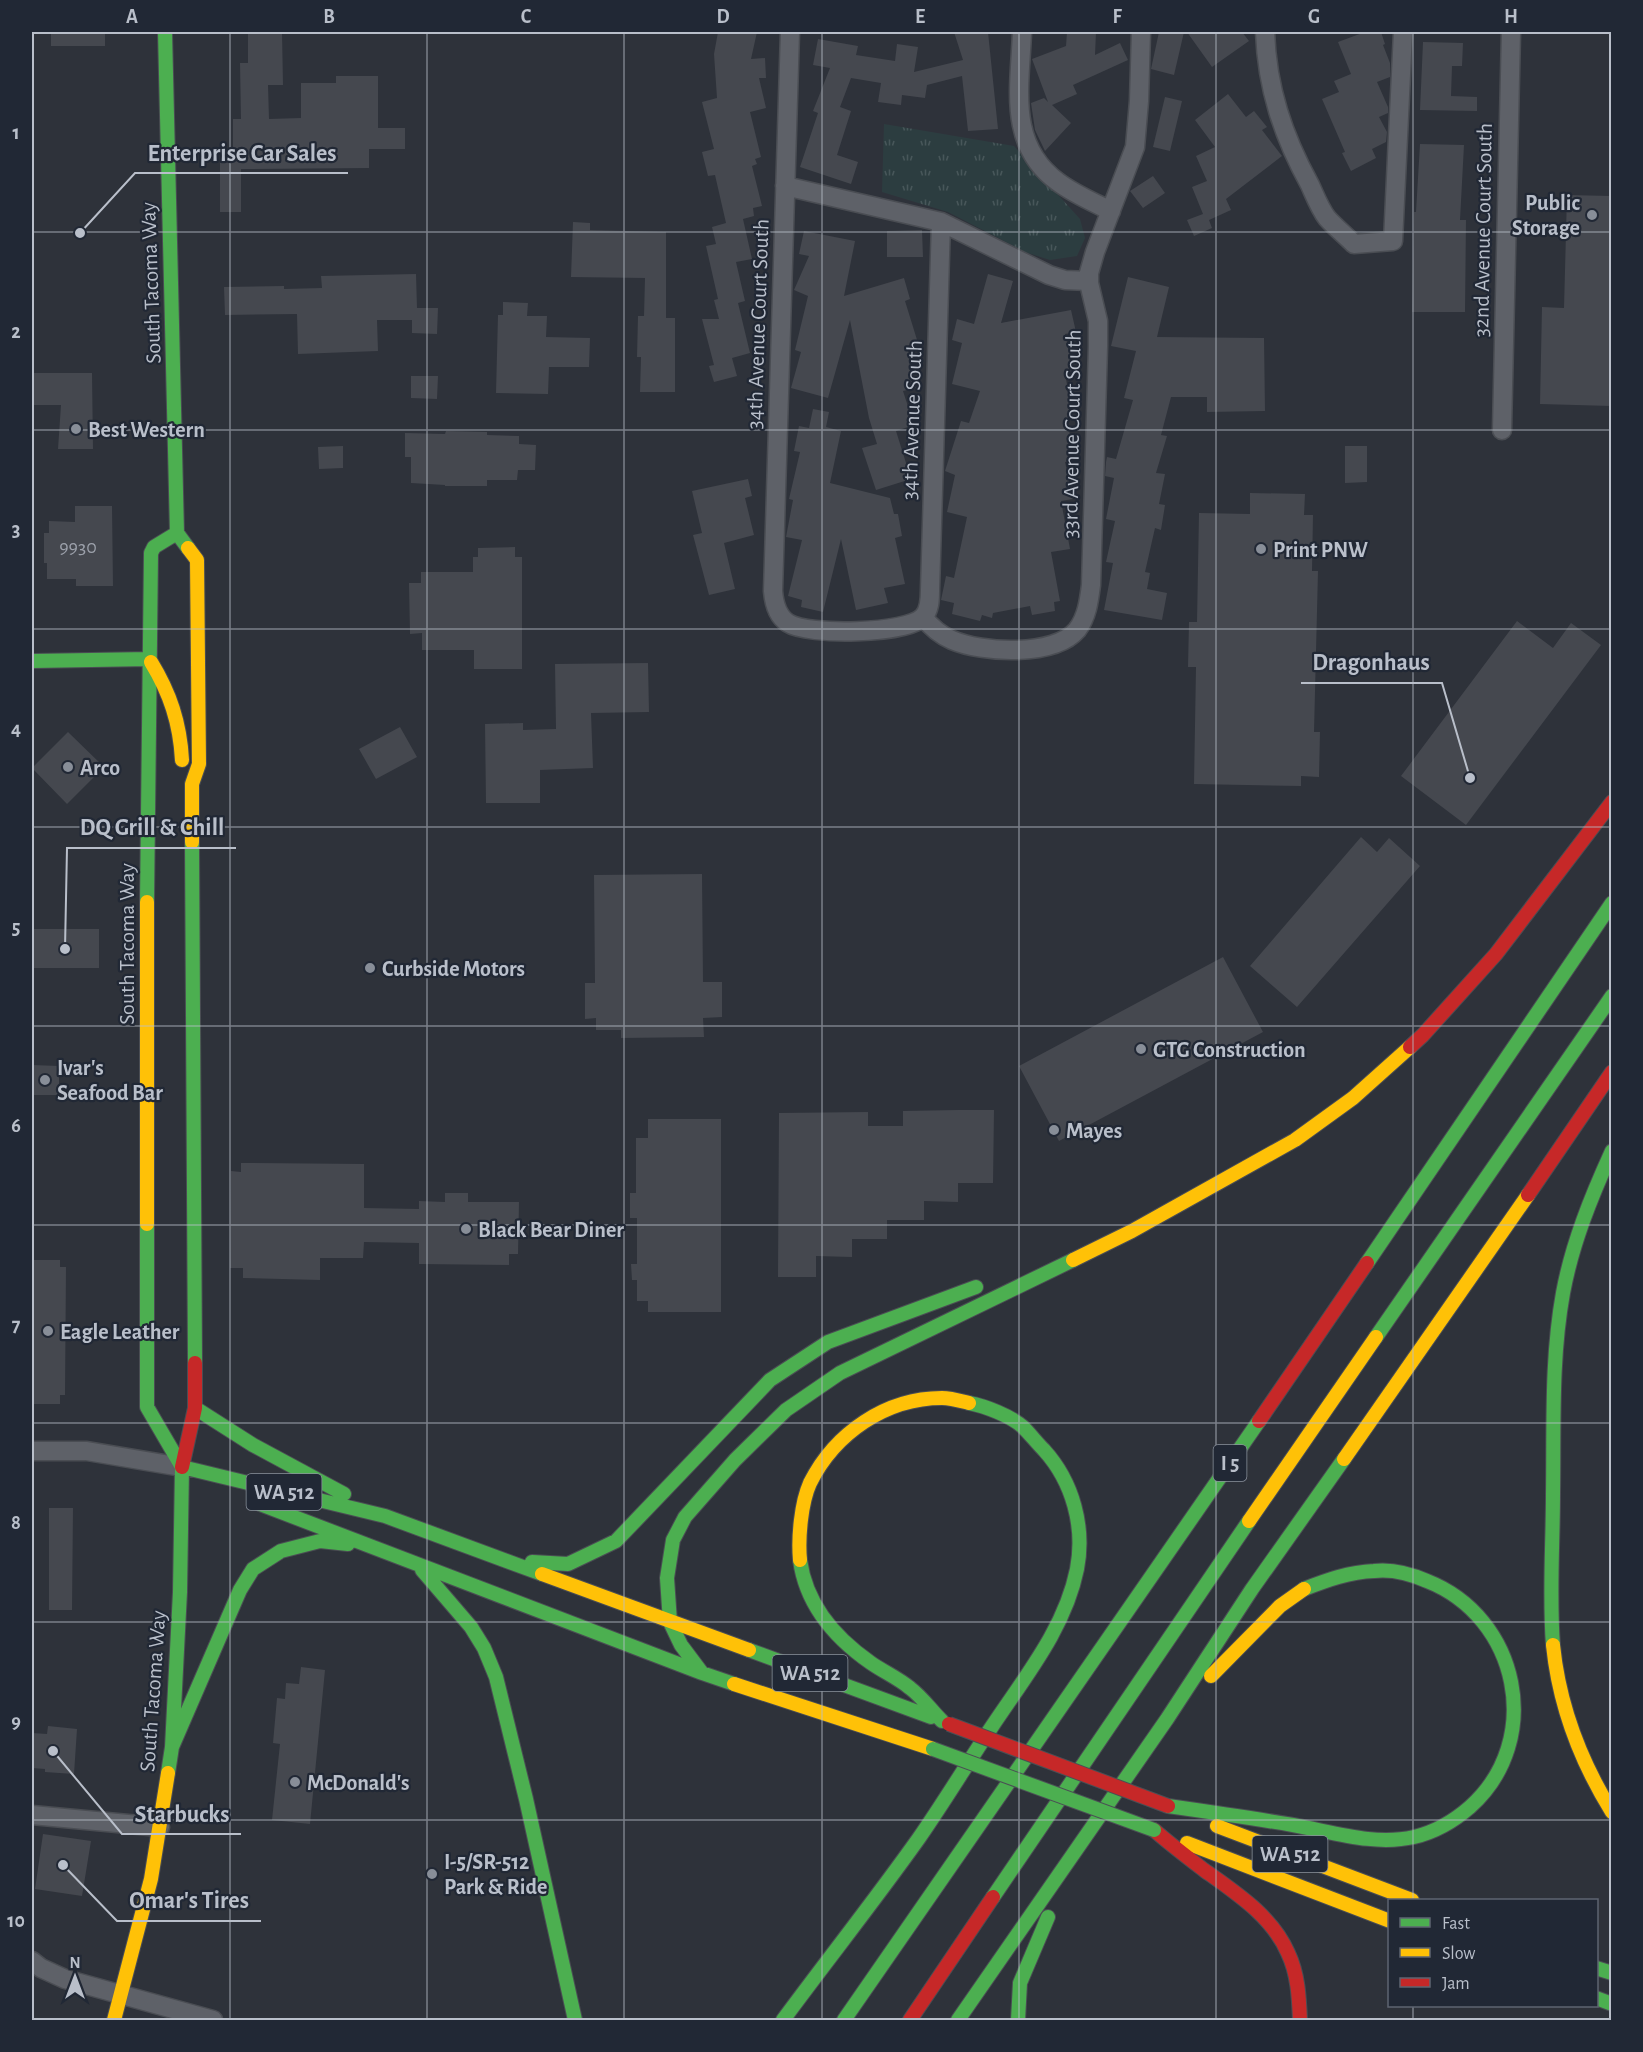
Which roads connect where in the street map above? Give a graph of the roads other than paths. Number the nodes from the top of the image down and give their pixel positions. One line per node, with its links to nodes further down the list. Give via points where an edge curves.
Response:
1 (165, 32): 13 (main road, South Tacoma Way)
2 (790, 32): 8 (street, 34th Avenue Court South)
3 (1022, 32): 9 (street, via 1020,117 1028,148 1055,180)
4 (1141, 32): 9 (street, 33rd Avenue Court South, via 1136,139)
5 (1265, 32): 6 (street, via 1278,114 1292,153 1327,217 1354,244 1393,241)
6 (1403, 32)
7 (1510, 32): 12 (street, 32nd Avenue Court South)
8 (785, 186): 10 (street); 14 (street, 34th Avenue Court South, via 775,604 782,617 796,627 828,632 899,627)
9 (1111, 211): 11 (street, 33rd Avenue Court South)
10 (941, 222): 11 (street, via 1049,275); 14 (street, 34th Avenue South, via 930,595)
11 (1089, 280): 14 (street, 33rd Avenue Court South, via 1098,321 1093,521 1089,602 1078,629 1052,645 1028,650 1000,649 954,641)
12 (1502, 430)
13 (177, 532): 15 (main road, South Tacoma Way, via 151,553); 17 (main road, South Tacoma Way, via 197,560 199,764)
14 (923, 617)
15 (150, 659): 16 (main road); 17 (main road, via 174,704 180,727 182,766); 28 (main road, South Tacoma Way, via 147,1407)
16 (32, 661)
17 (192, 784): 26 (main road, South Tacoma Way)
18 (1611, 802): 23 (main road, via 1496,954 1415,1043 1353,1098 1295,1140)
19 (1611, 903): 52 (main road, I 5, via 1265,1413)
20 (1611, 996): 53 (main road, I 5)
21 (1611, 1072): 35 (main road, via 1451,1308 1252,1589)
22 (1611, 1151): 39 (main road, via 1577,1238 1560,1313 1554,1396 1552,1629 1574,1732 1587,1768)
23 (1132, 1231): 24 (main road); 33 (main road, via 840,1373 786,1410 685,1517 673,1540 667,1578)
24 (1020, 1271)
25 (987, 1283): 31 (main road, via 828,1342 770,1380 616,1541 568,1564)
26 (195, 1408): 28 (main road, South Tacoma Way); 29 (main road, via 253,1445)
27 (32, 1451): 28 (street, via 87,1451)
28 (182, 1467): 29 (main road, WA 512); 30 (main road, WA 512, via 258,1503); 37 (main road, South Tacoma Way)
29 (385, 1516): 31 (main road, WA 512)
30 (370, 1546): 32 (main road, WA 512); 37 (main road, via 320,1541 281,1551 253,1569 240,1590)
31 (512, 1561): 33 (main road, WA 512)
32 (417, 1564): 34 (main road, WA 512); 50 (main road, via 461,1613 492,1670 526,1797)
33 (670, 1622): 34 (main road); 36 (main road, WA 512)
34 (702, 1673): 42 (main road, WA 512, bridge, via 933,1749)
35 (1167, 1719): 38 (main road, via 1292,1596 1334,1576 1361,1571 1419,1576 1467,1602 1500,1645 1514,1696 1510,1740 1493,1780 1456,1818 1420,1836 1363,1838); 43 (main road)
36 (946, 1723): 38 (main road, WA 512, bridge); 51 (main road, via 910,1688 862,1656 831,1627 809,1594 799,1543 805,1496 834,1447 883,1409 924,1398 954,1399 993,1409 1024,1427 1048,1453 1076,1506 1079,1546 1073,1585 1062,1614 1034,1663 908,1853)
37 (172, 1747): 41 (main road, South Tacoma Way)
38 (1168, 1806): 44 (main road, WA 512)
39 (1611, 1812)
40 (32, 1815): 41 (street)
41 (160, 1827): 47 (main road, South Tacoma Way)
42 (1154, 1830): 45 (main road, WA 512); 56 (main road, via 1190,1861 1252,1904 1270,1924 1293,1961)
43 (1077, 1848): 54 (main road); 55 (main road, via 1024,1970 1018,1993)
44 (1409, 1899)
45 (1388, 1921)
46 (32, 1961): 47 (street, via 65,1979)
47 (122, 1996): 48 (main road, South Tacoma Way); 49 (street)
48 (114, 2020)
49 (213, 2020)
50 (575, 2020)
51 (783, 2020)
52 (844, 2020)
53 (910, 2020)
54 (958, 2020)
55 (1018, 2020)
56 (1300, 2020)

